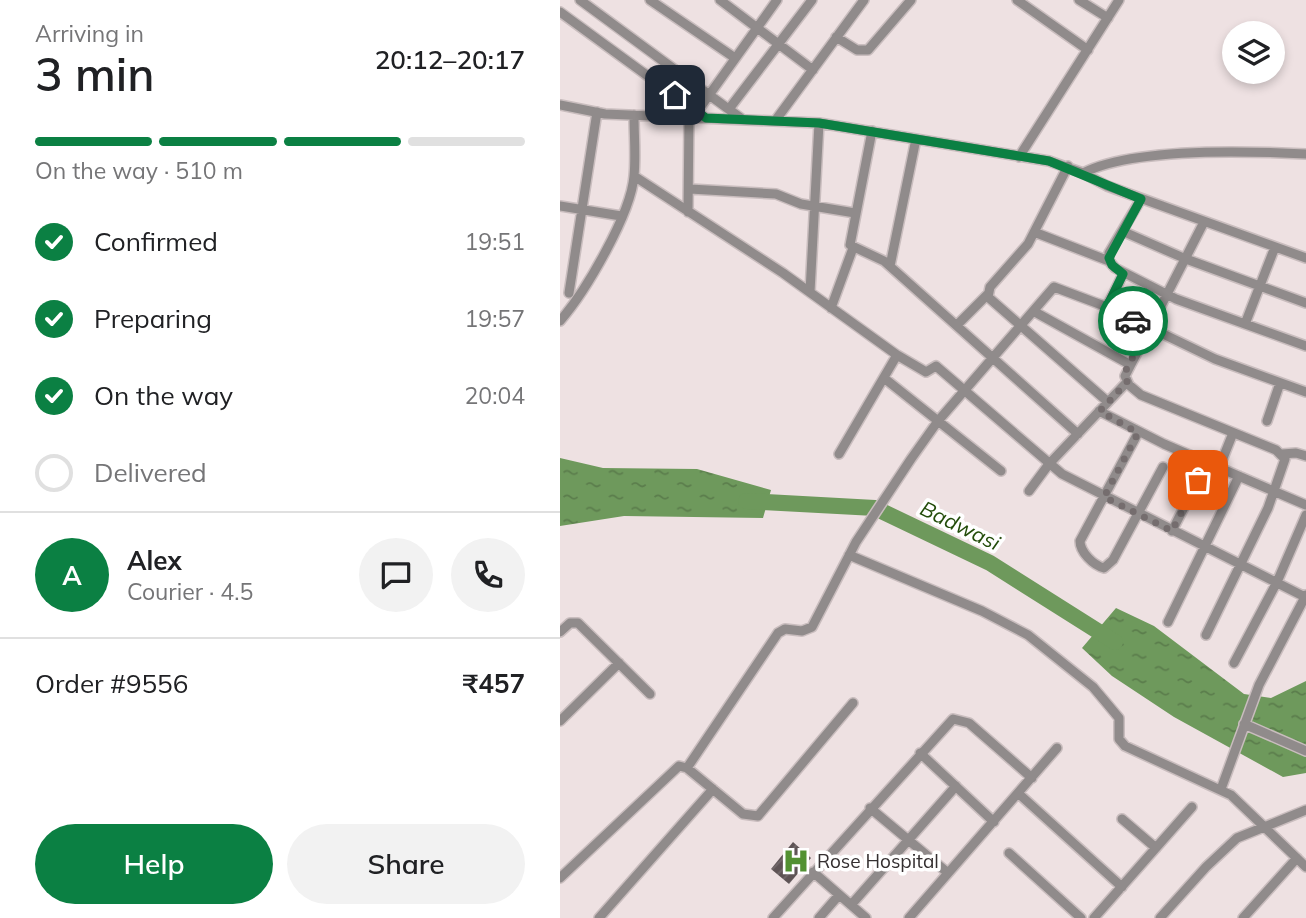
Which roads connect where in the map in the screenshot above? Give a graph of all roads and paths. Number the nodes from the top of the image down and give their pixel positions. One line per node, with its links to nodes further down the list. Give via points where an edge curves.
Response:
1 (580, 0): 19 (street)
2 (650, 0): 17 (street)
3 (720, 0): 13 (street)
4 (777, 0): 13 (street)
5 (812, 0): 15 (street)
6 (863, 0): 14 (street)
7 (911, 0): 14 (street, via 868,50 858,50)
8 (1017, 0): 16 (street)
9 (1079, 0): 12 (street)
10 (1119, 0): 12 (street)
11 (560, 12): 23 (street)
12 (1108, 18): 16 (street)
13 (757, 28): 15 (street); 17 (street)
14 (836, 37): 18 (street)
15 (779, 44): 18 (street); 21 (street)
16 (1088, 50): 31 (street)
17 (735, 58): 19 (street)
18 (813, 70): 26 (street)
19 (710, 94): 21 (street); 23 (street)
20 (560, 105): 22 (street)
21 (729, 109): 25 (street)
22 (597, 112): 24 (street); 39 (street)
23 (693, 114): 24 (street); 25 (street); 35 (street)
24 (634, 115): 34 (street)
25 (742, 119): 26 (street)
26 (775, 121): 27 (street)
27 (819, 123): 28 (street); 38 (street)
28 (872, 131): 29 (street); 41 (street)
29 (916, 139): 31 (street); 51 (street)
30 (1306, 154): 33 (street, via 1223,151 1103,163)
31 (1019, 157): 32 (street)
32 (1068, 166): 33 (street); 45 (street)
33 (1083, 173): 36 (street)
34 (635, 176): 40 (street); 42 (street)
35 (690, 189): 38 (street, via 776,194); 40 (street)
36 (1141, 199): 43 (street); 44 (street)
37 (560, 206): 39 (street)
38 (816, 207): 41 (street); 55 (street)
39 (582, 209): 42 (street); 54 (street)
40 (688, 212): 55 (street)
41 (855, 213): 47 (street, via 849,243)
42 (621, 216): 58 (street)
43 (1204, 222): 46 (street); 49 (street)
44 (1122, 231): 49 (street); 50 (street)
45 (1034, 232): 50 (street); 57 (street)
46 (1275, 247): 48 (street); 53 (street)
47 (853, 248): 51 (street); 61 (street)
48 (1306, 258)
49 (1186, 259): 53 (street); 56 (street)
50 (1109, 261): 52 (street)
51 (890, 266): 65 (street)
52 (1123, 274): 56 (street); 60 (street)
53 (1262, 286): 59 (street); 64 (street)
54 (564, 292): 58 (street)
55 (810, 292): 61 (street)
56 (1167, 293): 64 (street); 67 (street)
57 (988, 294): 65 (street); 66 (street)
58 (579, 295): 63 (street)
59 (1306, 303)
60 (1107, 307): 62 (street, via 1057,286); 67 (street)
61 (831, 308): 69 (street)
62 (1035, 312): 66 (street); 71 (street)
63 (560, 321)
64 (1245, 324): 68 (street)
65 (957, 325): 70 (street)
66 (1023, 327): 70 (street); 77 (street)
67 (1148, 328): 71 (street); 74 (street)
68 (1306, 346)
69 (897, 355): 72 (street); 75 (street, via 926,372 936,366)
70 (995, 359): 75 (street); 83 (street)
71 (1129, 365): 73 (street)
72 (884, 378): 79 (street); 84 (street)
73 (1127, 382): 77 (street); 82 (street, via 1141,395)
74 (1280, 383): 76 (street); 80 (street)
75 (965, 391): 79 (street); 87 (street)
76 (1306, 392)
77 (1108, 402): 78 (street)
78 (1100, 411): 81 (street); 83 (street)
79 (938, 421): 90 (street); 101 (street)
80 (1267, 421)
81 (1138, 433): 89 (street); 95 (street)
82 (1233, 433): 85 (street); 89 (street)
83 (1078, 434): 87 (street)
84 (839, 454)
85 (1282, 454): 86 (street); 94 (street, via 1284,466)
86 (1306, 456)
87 (1049, 464): 93 (street); 95 (street)
88 (1163, 467): 97 (street)
89 (1219, 468): 91 (street)
90 (1001, 471)
91 (1239, 476): 94 (street); 100 (street)
92 (1198, 480): 99 (street)
93 (1029, 491)
94 (1276, 492): 96 (street); 102 (street)
95 (1104, 497): 97 (street); 97 (street, via 1080,541 1082,551 1098,566 1110,564)
96 (1306, 505)
97 (1139, 515): 99 (street)
98 (1306, 515): 103 (street)
99 (1172, 531): 100 (street)
100 (1207, 548): 102 (street); 107 (street)
101 (849, 555): 119 (street, via 812,627 778,633); 123 (street, via 1022,631 1093,687 1119,718 1119,738 1131,750)
102 (1240, 564): 103 (street); 109 (street)
103 (1277, 582): 104 (street); 111 (street)
104 (1305, 596): 106 (street)
105 (1306, 615): 106 (street)
106 (1293, 619): 115 (street)
107 (1168, 622)
108 (560, 632): 110 (street, via 570,623 578,623)
109 (1206, 635)
110 (619, 663): 112 (street); 114 (street)
111 (1234, 663)
112 (650, 694)
113 (853, 703): 122 (street, via 758,816 743,814)
114 (560, 721)
115 (1245, 722): 117 (street); 123 (street)
116 (1057, 748): 120 (street)
117 (1306, 751)
118 (920, 753): 120 (street, via 948,722 964,719); 121 (street); 126 (street)
119 (687, 768): 122 (street); 138 (street, via 671,771)
120 (1032, 778): 124 (street)
121 (956, 786): 129 (street); 131 (street)
122 (713, 789): 142 (street)
123 (1220, 789): 130 (street)
124 (1019, 794): 129 (street); 139 (street)
125 (1192, 807): 132 (street)
126 (870, 808): 131 (street); 136 (street)
127 (1306, 810): 130 (street)
128 (1122, 819): 132 (street)
129 (994, 822): 137 (street)
130 (1262, 827): 134 (street); 149 (street, via 1226,847)
131 (908, 840): 137 (street); 141 (street)
132 (1156, 848): 139 (street)
133 (1009, 853): 147 (street)
134 (1297, 858): 135 (street); 150 (street)
135 (1306, 867)
136 (813, 872): 140 (street); 143 (street)
137 (948, 873): 146 (street)
138 (560, 878)
139 (1122, 887): 148 (street)
140 (839, 895): 141 (street); 144 (street)
141 (850, 905): 145 (street)
142 (598, 918)
143 (773, 918)
144 (819, 918)
145 (866, 918)
146 (909, 918)
147 (1081, 918)
148 (1094, 918)
149 (1160, 918)
150 (1243, 918)

